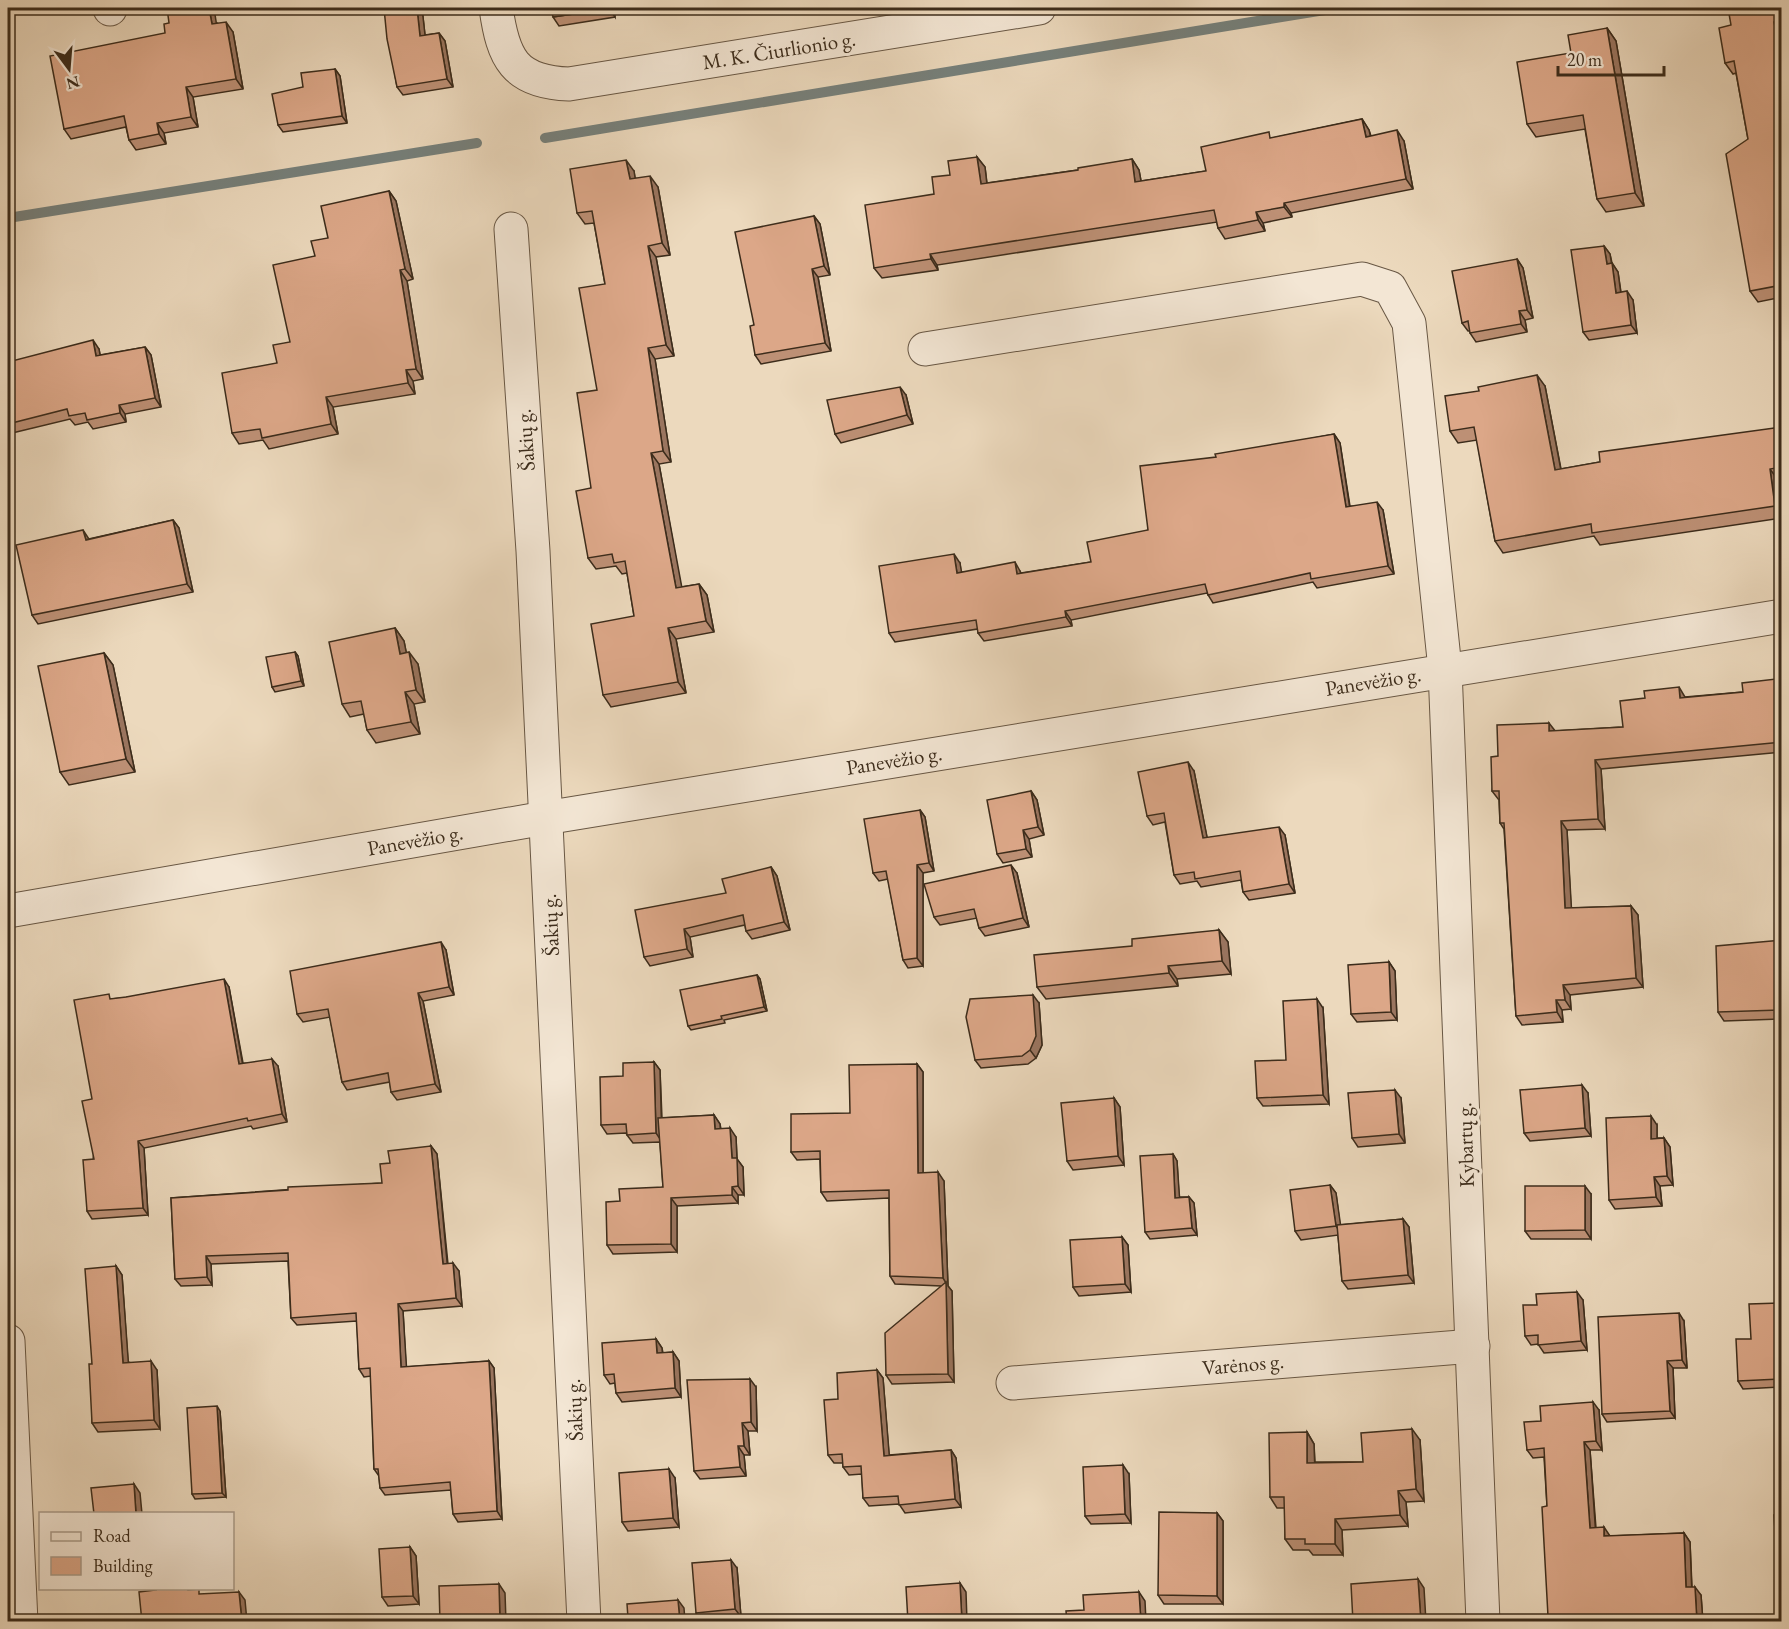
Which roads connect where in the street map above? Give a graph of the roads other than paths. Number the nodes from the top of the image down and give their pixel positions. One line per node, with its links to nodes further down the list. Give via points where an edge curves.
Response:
1 (496, 8): 2 (street, M. K. Čiurlionio g., via 504,47 520,72 550,83 569,84)
2 (1039, 8)
3 (511, 229): 7 (street, Šakių g.)
4 (925, 349): 6 (street, Kybartų g., via 1362,279 1390,288 1409,323)
5 (1782, 616): 6 (street, Panevėžio g.)
6 (1445, 669): 7 (street, Panevėžio g.); 10 (street, Kybartų g.)
7 (545, 818): 8 (street, Panevėžio g.); 13 (street, Šakių g.)
8 (8, 911)
9 (8, 1341): 12 (street)
10 (1473, 1346): 11 (street, Varėnos g.); 14 (street, Kybartų g.)
11 (1013, 1383)
12 (21, 1622)
13 (584, 1622)
14 (1483, 1622)

